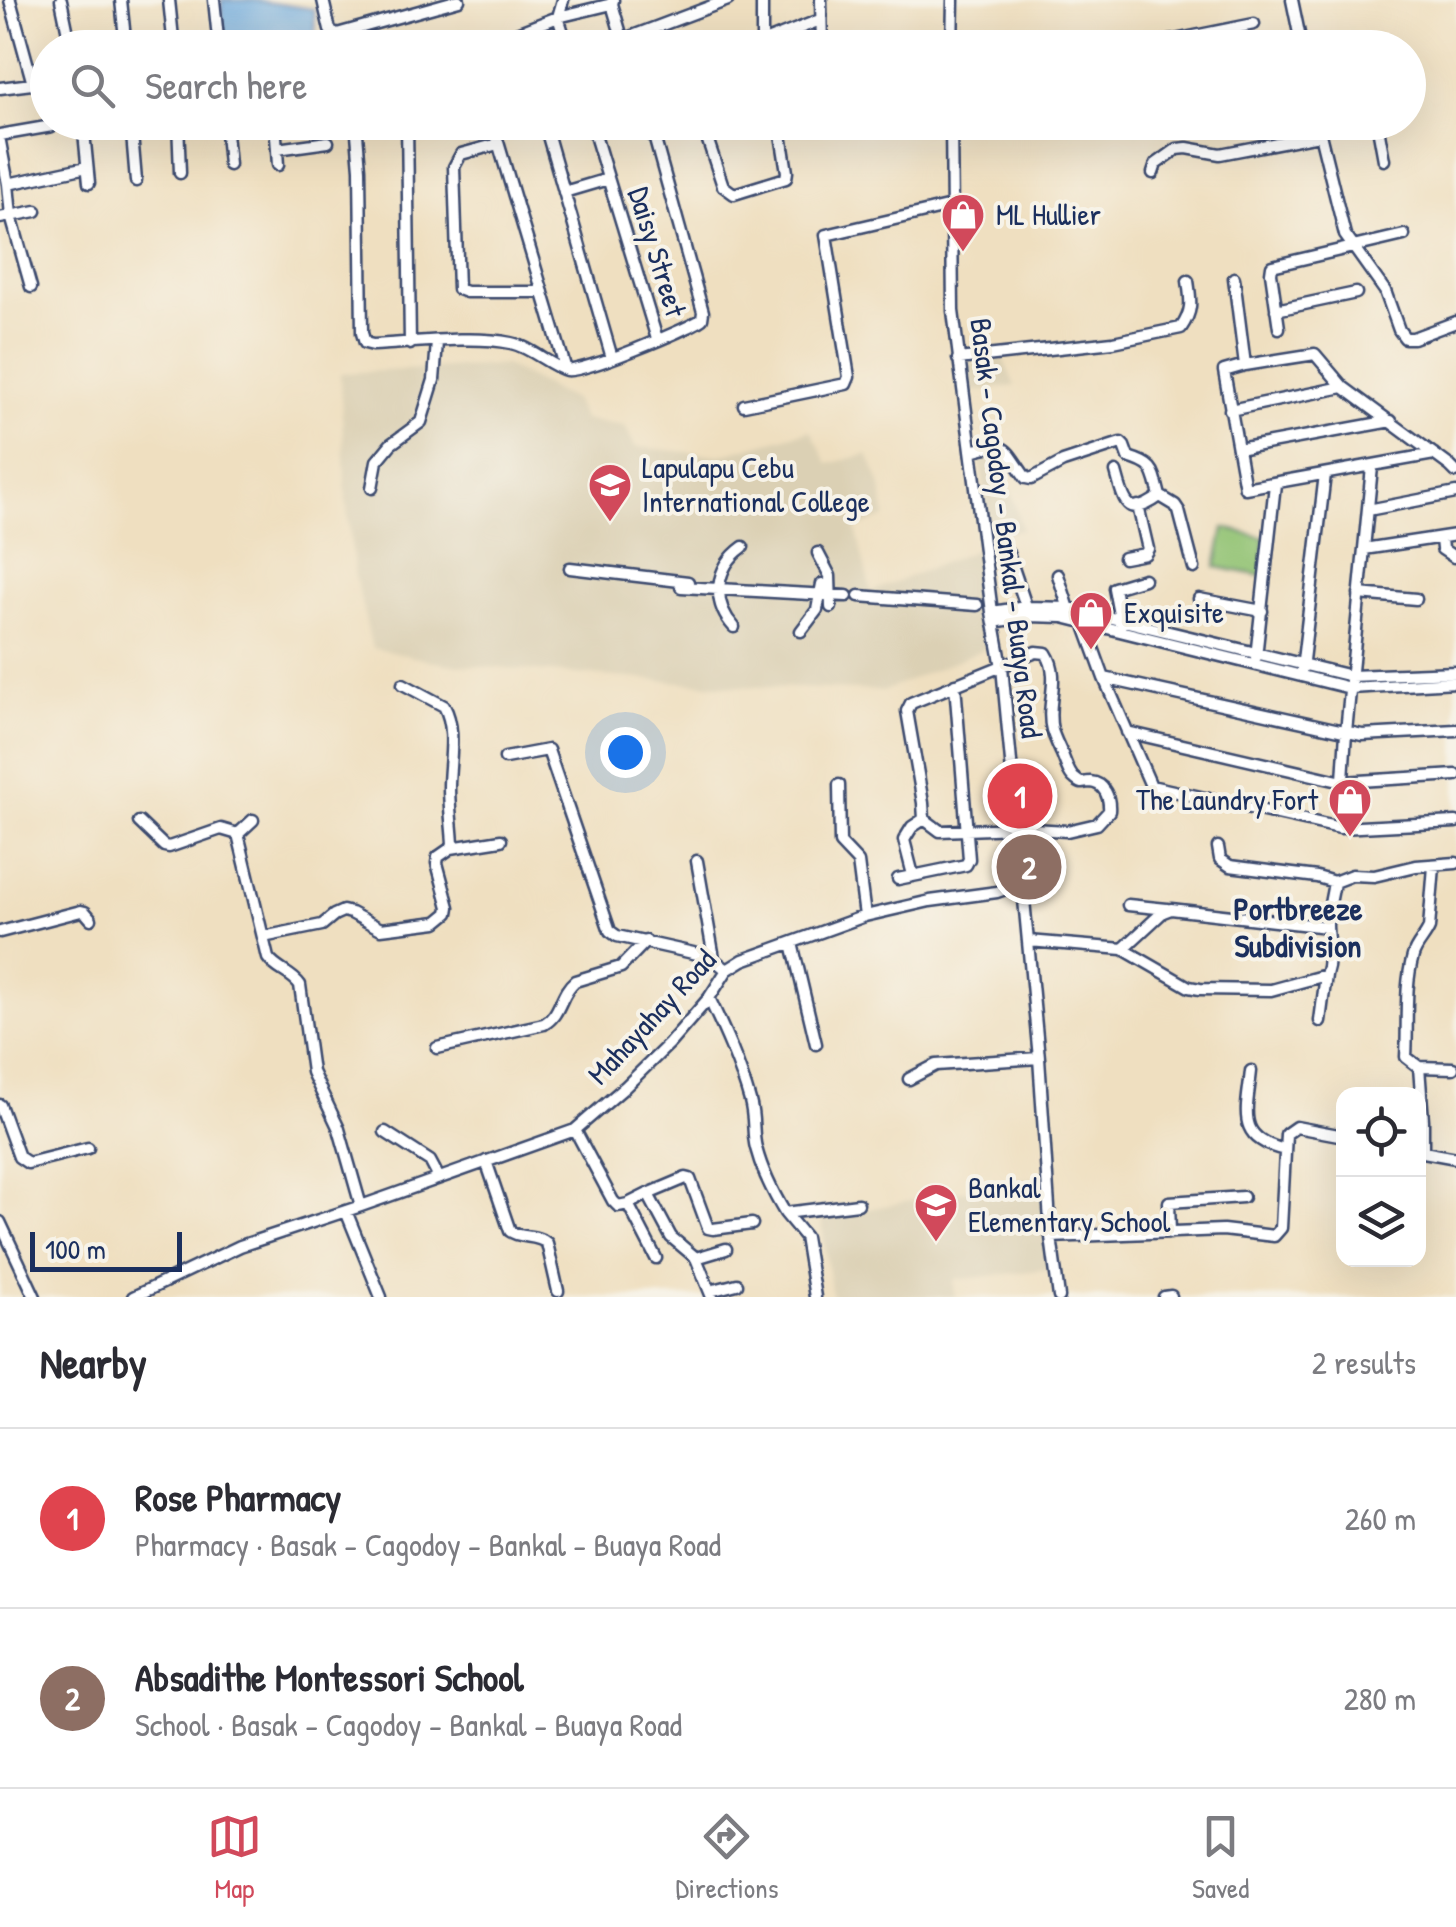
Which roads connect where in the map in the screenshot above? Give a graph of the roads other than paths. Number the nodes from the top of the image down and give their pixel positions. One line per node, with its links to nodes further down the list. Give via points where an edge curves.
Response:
1 (10, 0): 34 (street)
2 (60, 0): 18 (street)
3 (121, 0): 19 (street)
4 (169, 0): 20 (street)
5 (214, 0): 21 (street)
6 (323, 0): 22 (street)
7 (459, 0): 23 (street)
8 (563, 0): 15 (street)
9 (728, 0): 27 (street)
10 (762, 0): 28 (street)
11 (821, 0): 16 (street)
12 (953, 0): 31 (street)
13 (1292, 0): 33 (street)
14 (613, 2): 15 (street); 26 (street)
15 (558, 17): 24 (street); 25 (street)
16 (820, 20): 29 (street); 30 (street)
17 (1254, 24): 32 (street)
18 (67, 30)
19 (124, 30)
20 (172, 30)
21 (217, 30)
22 (330, 30)
23 (351, 30)
24 (526, 30)
25 (562, 30)
26 (620, 30)
27 (656, 30)
28 (762, 30)
29 (794, 30)
30 (821, 30)
31 (952, 30)
32 (1228, 30)
33 (1298, 30)
34 (30, 73)
35 (30, 84): 36 (street)
36 (0, 88)
37 (30, 131): 38 (street)
38 (0, 138): 68 (street)
39 (84, 140): 62 (street)
40 (133, 140): 66 (street)
41 (179, 140): 64 (street)
42 (227, 140): 60 (street)
43 (276, 140): 58 (street)
44 (358, 140): 85 (street, via 362,333 373,346)
45 (408, 140): 85 (street)
46 (497, 140): 57 (street)
47 (549, 140): 69 (street)
48 (596, 140): 65 (street, Daisy Street)
49 (655, 140): 83 (street, via 703,312 702,319)
50 (709, 140): 51 (street, via 723,186 734,194 786,178)
51 (781, 140)
52 (951, 140): 70 (street, Basak - Cagodoy - Bankal - Buaya Road)
53 (1294, 140): 63 (street, via 1220,154 1177,149)
54 (1321, 140): 74 (street)
55 (1380, 140): 59 (street)
56 (328, 142): 58 (street)
57 (498, 144): 78 (street); 78 (street, via 461,154 454,167 458,289)
58 (277, 149): 61 (street)
59 (1384, 160)
60 (229, 165)
61 (278, 165)
62 (87, 167): 67 (street); 68 (street)
63 (1153, 173)
64 (180, 174)
65 (608, 179): 69 (street); 83 (street, Daisy Street)
66 (136, 180)
67 (88, 183)
68 (8, 184): 72 (street)
69 (564, 192): 86 (street)
70 (951, 206): 87 (street, Basak - Cagodoy - Bankal - Buaya Road); 91 (street, via 826,235 850,377 846,384)
71 (36, 211): 72 (street)
72 (5, 217): 77 (street)
73 (1404, 235): 74 (street)
74 (1352, 246): 80 (street, via 1272,266); 81 (street, via 1385,291 1405,338)
75 (1234, 278): 88 (street)
76 (1188, 281): 87 (street, via 1192,307 1181,328)
77 (31, 287)
78 (542, 292): 89 (street)
79 (1356, 293): 80 (street)
80 (1276, 310): 82 (street)
81 (1456, 322)
82 (1278, 328)
83 (657, 340): 86 (street)
84 (436, 342): 85 (street); 89 (street, via 512,343); 102 (street, via 434,380 421,422 377,461)
85 (410, 344)
86 (612, 358): 89 (street)
87 (958, 358): 95 (street, Basak - Cagodoy - Bankal - Buaya Road)
88 (1245, 365): 90 (street, via 1315,354); 92 (street, via 1224,371)
89 (566, 370)
90 (1343, 386): 92 (street); 93 (street)
91 (744, 405)
92 (1230, 410): 94 (street)
93 (1391, 421): 94 (street); 96 (street)
94 (1238, 449): 101 (street, via 1245,488)
95 (972, 450): 104 (street, via 998,445 1031,478 1121,444 1128,457 1148,463); 128 (street, Basak - Cagodoy - Bankal - Buaya Road)
96 (1434, 454): 97 (street); 98 (street)
97 (1372, 466): 100 (street); 106 (street)
98 (1454, 467)
99 (1116, 472): 105 (street, via 1122,499)
100 (1325, 474): 101 (street); 135 (street)
101 (1275, 484): 125 (street)
102 (372, 488)
103 (1456, 493): 106 (street)
104 (1160, 496): 105 (street); 116 (street, via 1179,511)
105 (1138, 506): 114 (street, via 1148,549)
106 (1368, 510): 110 (street)
107 (1456, 535): 108 (street)
108 (1441, 538): 110 (street); 113 (street, via 1442,549)
109 (743, 547): 119 (street, via 726,564)
110 (1364, 549): 120 (street)
111 (818, 553): 121 (street, via 830,576)
112 (1008, 553): 126 (street)
113 (1454, 556)
114 (1124, 558)
115 (570, 568): 119 (street)
116 (1194, 568)
117 (1058, 575): 127 (street)
118 (1144, 579): 130 (street, via 1114,588)
119 (718, 589): 121 (street); 131 (street)
120 (1359, 594): 123 (street); 138 (street)
121 (827, 595): 124 (street); 132 (street)
122 (1199, 599): 125 (street)
123 (1416, 599)
124 (977, 605)
125 (1262, 611): 133 (street)
126 (1028, 612): 127 (street); 128 (street)
127 (1071, 614): 129 (street)
128 (993, 617): 134 (street, Basak - Cagodoy - Bankal - Buaya Road)
129 (1084, 618): 130 (street); 137 (street)
130 (1121, 626): 133 (street)
131 (734, 627)
132 (801, 631)
133 (1256, 658): 135 (street)
134 (1002, 666): 140 (street); 152 (street, Basak - Cagodoy - Bankal - Buaya Road); 152 (street, via 1036,652 1049,657 1052,729 1072,778 1100,786 1110,804 1105,817 1083,829)
135 (1302, 670): 138 (street)
136 (1453, 677): 138 (street)
137 (1104, 678): 142 (street); 143 (street)
138 (1351, 682): 143 (street)
139 (404, 684): 158 (street, via 448,712)
140 (956, 684): 148 (street, via 910,703 907,711); 154 (street)
141 (1456, 730): 143 (street)
142 (1127, 732): 146 (street); 153 (street, via 1151,786)
143 (1346, 732): 146 (street)
144 (505, 758): 175 (street, via 548,750 608,928)
145 (1456, 775): 146 (street)
146 (1343, 782): 153 (street)
147 (839, 785): 170 (street, via 840,844 858,862)
148 (924, 819): 154 (street, via 942,832); 162 (street, via 904,840)
149 (253, 820): 155 (street)
150 (139, 822): 155 (street, via 169,848 221,829)
151 (1456, 822): 153 (street)
152 (1016, 828): 154 (street); 165 (street, Basak - Cagodoy - Bankal - Buaya Road)
153 (1340, 828)
154 (966, 831): 162 (street, via 966,865)
155 (238, 834): 174 (street)
156 (501, 840): 158 (street)
157 (1218, 847): 164 (street, via 1230,866)
158 (451, 848): 174 (street, via 437,863 449,906 437,922 381,929 343,912 322,925)
159 (697, 861): 179 (street)
160 (1456, 862): 161 (street)
161 (1434, 866): 164 (street); 187 (street, via 1429,928 1410,972 1406,1057)
162 (912, 875): 163 (street)
163 (898, 878)
164 (1334, 882): 172 (street)
165 (1023, 883): 166 (street, Mahayahay Road); 167 (street, Basak - Cagodoy - Bankal - Buaya Road)
166 (997, 892): 167 (street, Mahayahay Road); 170 (street, Mahayahay Road)
167 (1024, 902): 176 (street, Basak - Cagodoy - Bankal - Buaya Road)
168 (1128, 904): 169 (street)
169 (1168, 910): 172 (street); 178 (street)
170 (866, 916): 177 (street, Mahayahay Road)
171 (90, 919): 173 (street, via 81,912)
172 (1327, 927): 181 (street)
173 (0, 932)
174 (263, 937): 206 (street, via 271,962 300,986 312,1072 339,1129)
175 (646, 941): 179 (street); 185 (street, via 621,967 569,985 544,1024)
176 (1029, 942): 178 (street); 186 (street, Basak - Cagodoy - Bankal - Buaya Road)
177 (792, 943): 180 (street, Mahayahay Road); 184 (street)
178 (1123, 949): 181 (street, via 1200,989 1271,990)
179 (714, 958): 180 (street)
180 (727, 970): 182 (street, Mahayahay Road)
181 (1326, 975): 183 (street)
182 (710, 998): 193 (street, Mahayahay Road); 208 (street, via 740,1066 756,1148)
183 (1320, 1021)
184 (816, 1044)
185 (437, 1048)
186 (1039, 1058): 190 (street, via 936,1065); 212 (street, Basak - Cagodoy - Bankal - Buaya Road)
187 (1418, 1067): 188 (street); 191 (street)
188 (1453, 1068)
189 (1251, 1070): 197 (street, via 1251,1132 1266,1146)
190 (909, 1078)
191 (1420, 1087)
192 (0, 1104): 196 (street, via 23,1162)
193 (575, 1130): 200 (street, Mahayahay Road); 204 (street, via 613,1200)
194 (385, 1132): 201 (street, via 430,1161)
195 (1336, 1134): 197 (street, via 1296,1127 1286,1134)
196 (88, 1148)
197 (1285, 1150): 211 (street, via 1281,1228 1274,1236)
198 (1426, 1153): 199 (street)
199 (1456, 1158)
200 (486, 1161): 201 (street, Mahayahay Road); 218 (street, via 510,1230 546,1243)
201 (440, 1178): 206 (street, Mahayahay Road)
202 (648, 1194): 204 (street); 210 (street, via 686,1178 708,1228); 215 (street, via 672,1237)
203 (1243, 1196): 211 (street, via 1169,1202)
204 (628, 1204): 214 (street)
205 (858, 1204): 208 (street)
206 (361, 1206): 207 (street, Mahayahay Road)
207 (346, 1211): 217 (street, Mahayahay Road, via 240,1246); 223 (street)
208 (785, 1212): 224 (street, via 805,1236)
209 (0, 1222): 220 (street)
210 (752, 1224)
211 (1170, 1233): 212 (street)
212 (1051, 1236): 225 (street, Basak - Cagodoy - Bankal - Buaya Road)
213 (726, 1248): 215 (street)
214 (656, 1258)
215 (696, 1258): 219 (street)
216 (736, 1284): 219 (street)
217 (156, 1286): 221 (street, Mahayahay Road); 222 (street)
218 (558, 1291)
219 (711, 1294)
220 (35, 1297)
221 (133, 1297)
222 (162, 1297)
223 (381, 1297)
224 (814, 1297)
225 (1059, 1297)

